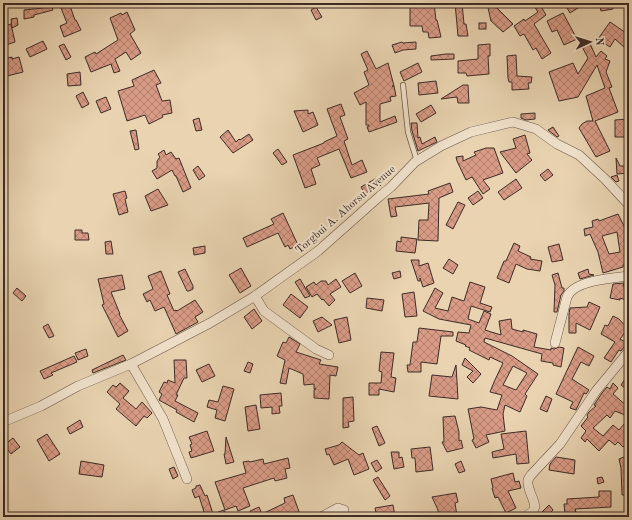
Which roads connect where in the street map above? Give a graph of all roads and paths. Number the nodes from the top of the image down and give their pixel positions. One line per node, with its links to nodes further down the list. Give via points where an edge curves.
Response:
1 (403, 85): 2 (lane, via 408,132)
2 (417, 161): 3 (street, Torgbui A. Ahorsu Avenue, via 471,132 513,122 536,129 579,155); 5 (street, Torgbui A. Ahorsu Avenue, via 318,251)
3 (629, 205)
4 (629, 276): 6 (street, via 591,281 571,291 567,297)
5 (255, 296): 8 (street, via 264,311 316,349); 9 (street, Torgbui A. Ahorsu Avenue, via 210,323)
6 (555, 343)
7 (629, 351): 14 (street, via 596,391 560,444 531,474 528,486 534,511)
8 (329, 355)
9 (131, 364): 10 (street, Torgbui A. Ahorsu Avenue); 11 (street, via 163,419)
10 (3, 422)
11 (187, 479)
12 (344, 510): 13 (street, via 338,508)
13 (321, 517)
14 (524, 517)

